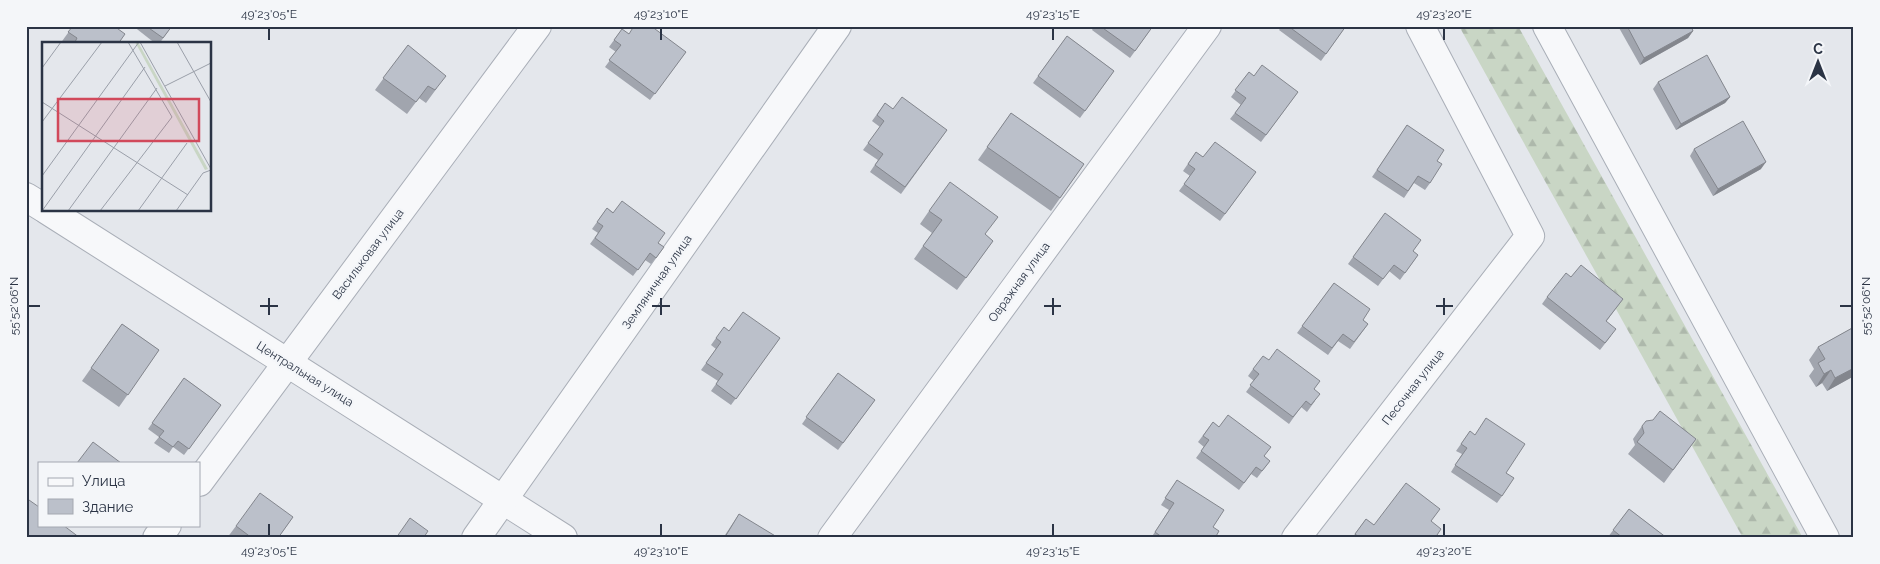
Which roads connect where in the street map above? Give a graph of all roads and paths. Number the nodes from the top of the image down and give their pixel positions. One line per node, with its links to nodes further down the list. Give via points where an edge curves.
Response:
1 (537, 26): 9 (street, Васильковая улица)
2 (837, 26): 11 (street, Земляничная улица)
3 (1207, 26): 16 (street, Овражная улица)
4 (1420, 26): 17 (street, Песочная улица, via 1530,236)
5 (1547, 26): 18 (street)
6 (26, 197): 7 (street)
7 (42, 207)
8 (49, 211): 9 (street, Центральная улица)
9 (288, 363): 10 (street, Васильковая улица); 11 (street, Центральная улица)
10 (200, 481)
11 (503, 500): 14 (street, Земляничная улица); 15 (street, Центральная улица)
12 (165, 526): 13 (street)
13 (157, 538)
14 (476, 538)
15 (563, 538)
16 (832, 538)
17 (1296, 538)
18 (1825, 538)

